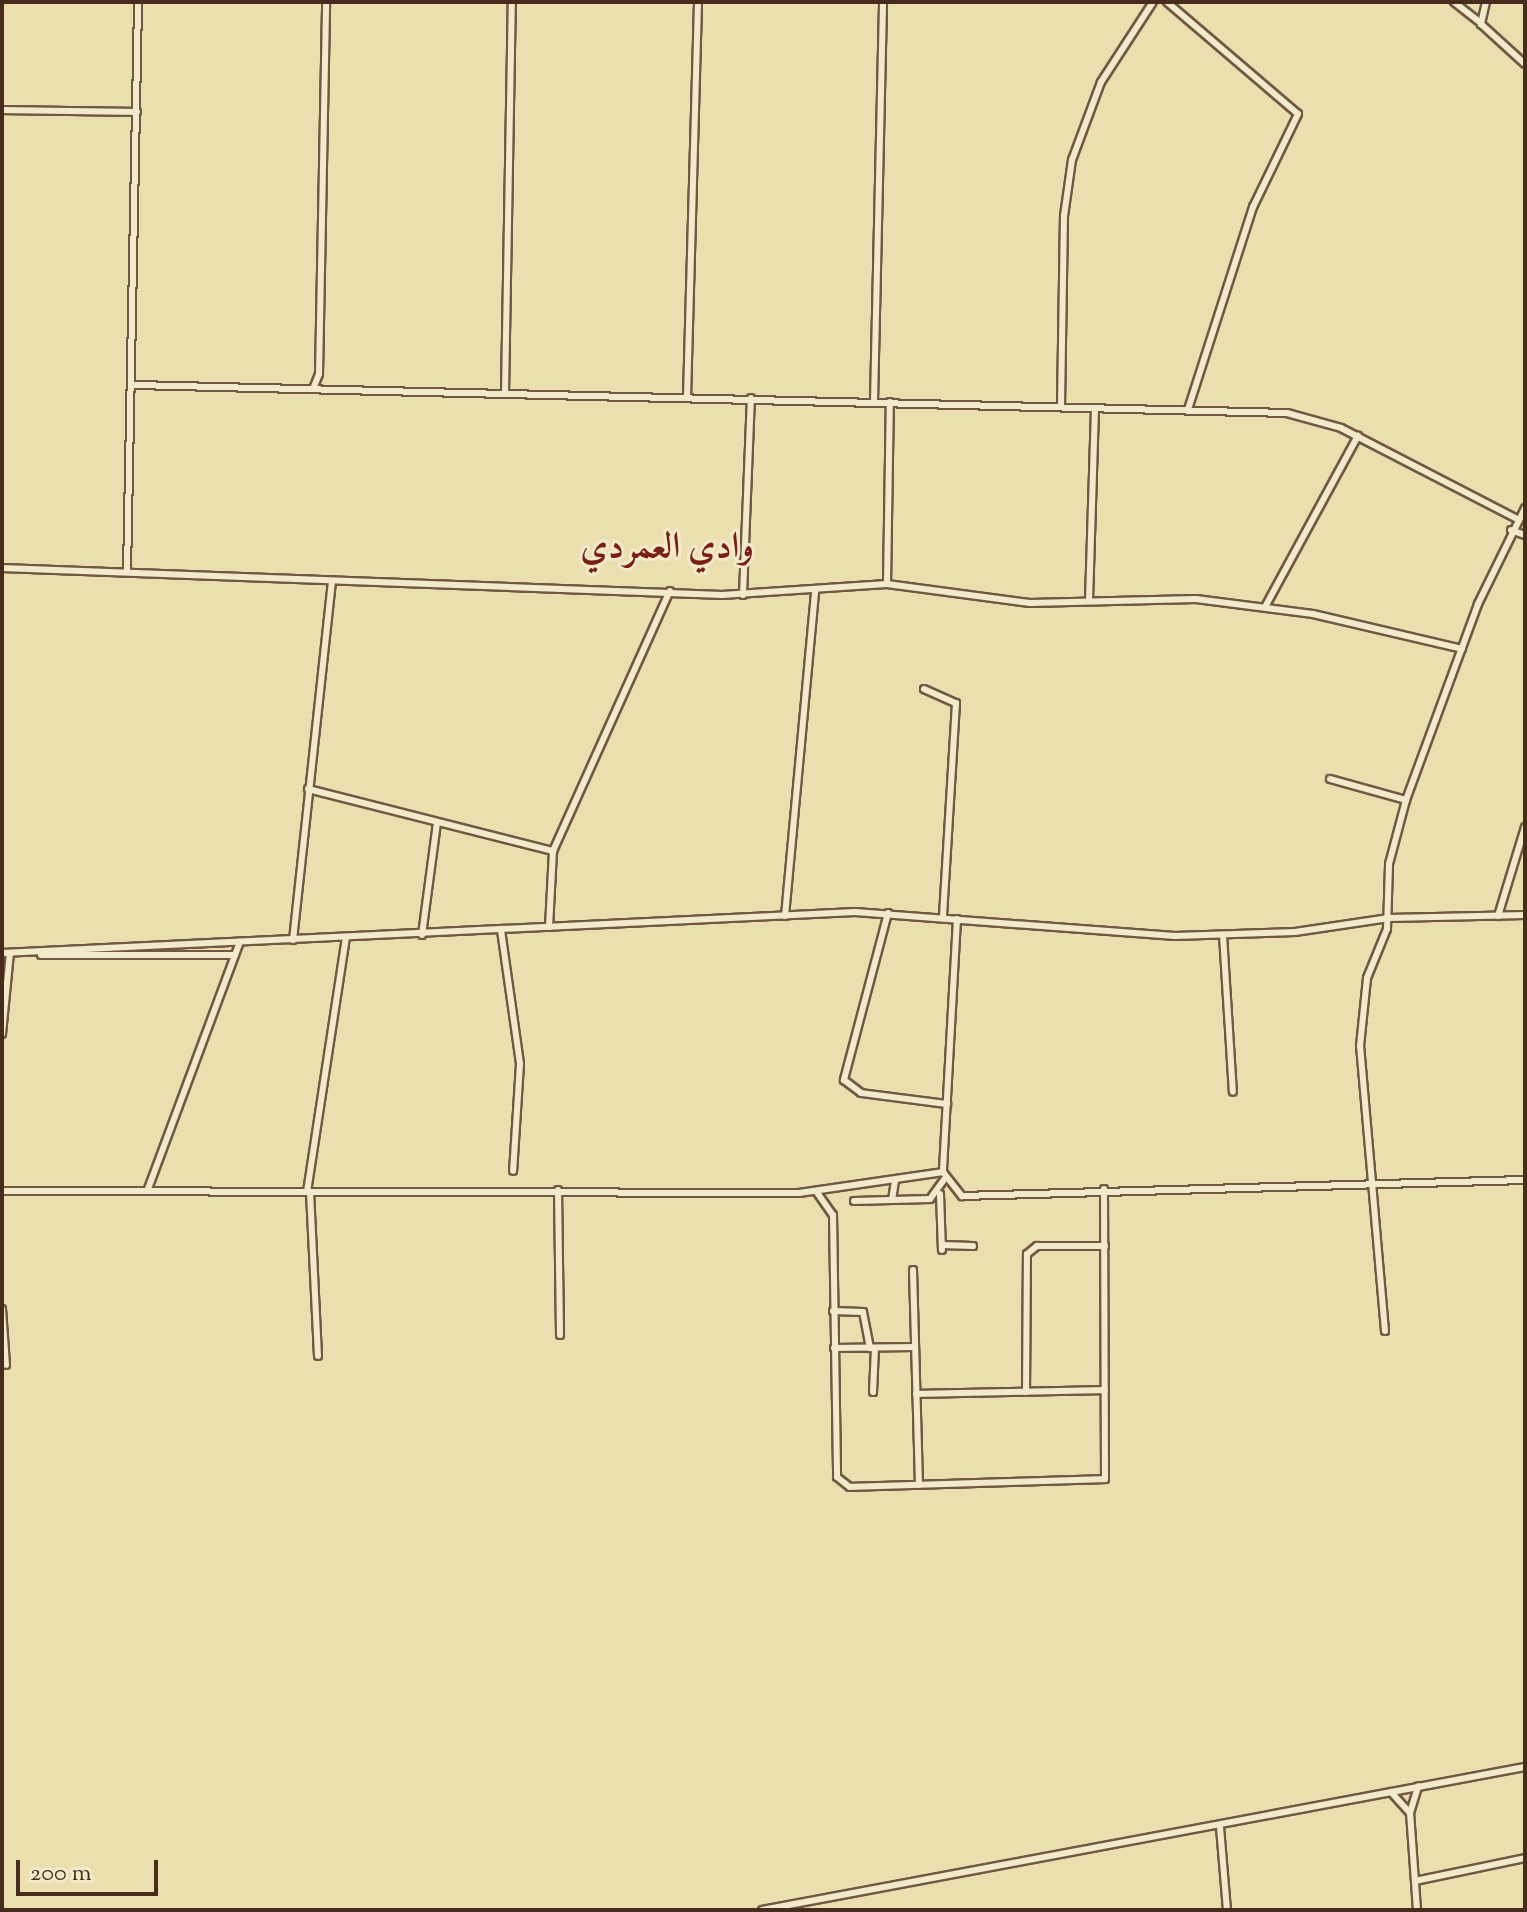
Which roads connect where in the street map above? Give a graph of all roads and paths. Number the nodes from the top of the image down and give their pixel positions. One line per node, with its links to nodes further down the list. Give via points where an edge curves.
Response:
1 (138, 2): 13 (street)
2 (326, 2): 15 (street)
3 (512, 2): 16 (street)
4 (698, 2): 17 (street)
5 (883, 2): 19 (street)
6 (1153, 2): 21 (street, via 1101,82 1072,160 1063,228)
7 (1167, 2): 23 (street, via 1298,114 1253,207)
8 (1454, 2): 10 (street)
9 (1486, 2): 10 (street)
10 (1478, 21): 11 (street)
11 (1525, 64)
12 (2, 110): 13 (street)
13 (137, 112): 14 (street)
14 (135, 385): 15 (street); 30 (street)
15 (313, 389): 16 (street)
16 (505, 393): 17 (street)
17 (687, 397): 18 (street)
18 (751, 398): 19 (street); 35 (street)
19 (874, 401): 20 (street)
20 (890, 402): 21 (street); 32 (street)
21 (1061, 406): 22 (street)
22 (1095, 409): 23 (street); 36 (street)
23 (1188, 410): 24 (street, via 1306,416)
24 (1358, 436): 26 (street); 37 (street)
25 (1525, 508): 26 (street)
26 (1517, 519): 27 (street)
27 (1511, 530): 28 (street); 38 (street)
28 (1525, 535)
29 (2, 568): 30 (street)
30 (127, 572): 31 (street)
31 (332, 582): 33 (street); 41 (street)
32 (887, 584): 34 (street); 36 (street, via 1030,603)
33 (670, 591): 35 (street); 45 (street)
34 (815, 591): 35 (street); 48 (street)
35 (743, 595)
36 (1089, 600): 37 (street)
37 (1265, 607): 38 (street)
38 (1462, 649): 42 (street)
39 (924, 689): 50 (street, via 956,703)
40 (1330, 779): 42 (street)
41 (308, 789): 43 (street); 58 (street)
42 (1406, 800): 51 (street, via 1389,864)
43 (437, 822): 45 (street); 55 (street)
44 (1525, 827): 49 (street)
45 (553, 851): 53 (street)
46 (888, 913): 48 (street); 50 (street); 66 (street, via 844,1080 861,1093)
47 (1525, 915): 49 (street)
48 (785, 916): 53 (street)
49 (1498, 916): 51 (street)
50 (943, 918): 52 (street)
51 (1389, 918): 56 (street); 73 (street, via 1370,964 1360,1025)
52 (957, 919): 56 (street, via 1118,935); 66 (street)
53 (549, 927): 54 (street)
54 (501, 930): 55 (street); 64 (street)
55 (422, 935): 57 (street)
56 (1223, 935): 65 (street)
57 (346, 938): 58 (street); 77 (street)
58 (293, 940): 59 (street)
59 (240, 942): 60 (street); 61 (street)
60 (5, 953): 61 (street); 62 (street)
61 (235, 955): 71 (street)
62 (2, 1034)
63 (506, 1047): 64 (street)
64 (517, 1047): 67 (street)
65 (1233, 1092)
66 (947, 1104): 68 (street)
67 (513, 1171)
68 (944, 1176): 69 (street); 72 (street, via 968,1197); 78 (street)
69 (895, 1180): 76 (street); 79 (street)
70 (1525, 1180): 73 (street)
71 (148, 1189): 75 (street); 77 (street)
72 (1104, 1189): 73 (street); 82 (street)
73 (1375, 1189): 86 (street)
74 (558, 1190): 76 (street); 77 (street); 87 (street)
75 (2, 1191)
76 (816, 1191): 85 (street, via 833,1209)
77 (308, 1192): 91 (street)
78 (940, 1194): 79 (street); 81 (street, via 942,1247)
79 (892, 1200): 80 (street)
80 (854, 1201)
81 (973, 1246)
82 (1105, 1246): 93 (street); 95 (street, via 1028,1251)
83 (913, 1270): 88 (street)
84 (2, 1309): 92 (street)
85 (833, 1311): 89 (street); 90 (street, via 863,1312)
86 (1385, 1331)
87 (560, 1335)
88 (915, 1347): 90 (street); 96 (street)
89 (834, 1348): 90 (street); 97 (street, via 839,1481)
90 (873, 1348): 94 (street)
91 (318, 1356)
92 (6, 1365)
93 (1105, 1390): 95 (street); 97 (street, via 1108,1473 1102,1480)
94 (873, 1392)
95 (1026, 1392): 96 (street)
96 (916, 1394): 97 (street)
97 (919, 1485)
98 (1525, 1767): 99 (street)
99 (1418, 1786): 100 (street); 101 (street)
100 (1391, 1792): 101 (street); 102 (street)
101 (1410, 1813): 104 (street)
102 (1220, 1827): 105 (street); 106 (street)
103 (1525, 1858): 104 (street)
104 (1415, 1881): 107 (street)
105 (762, 1910)
106 (1227, 1910)
107 (1417, 1910)

